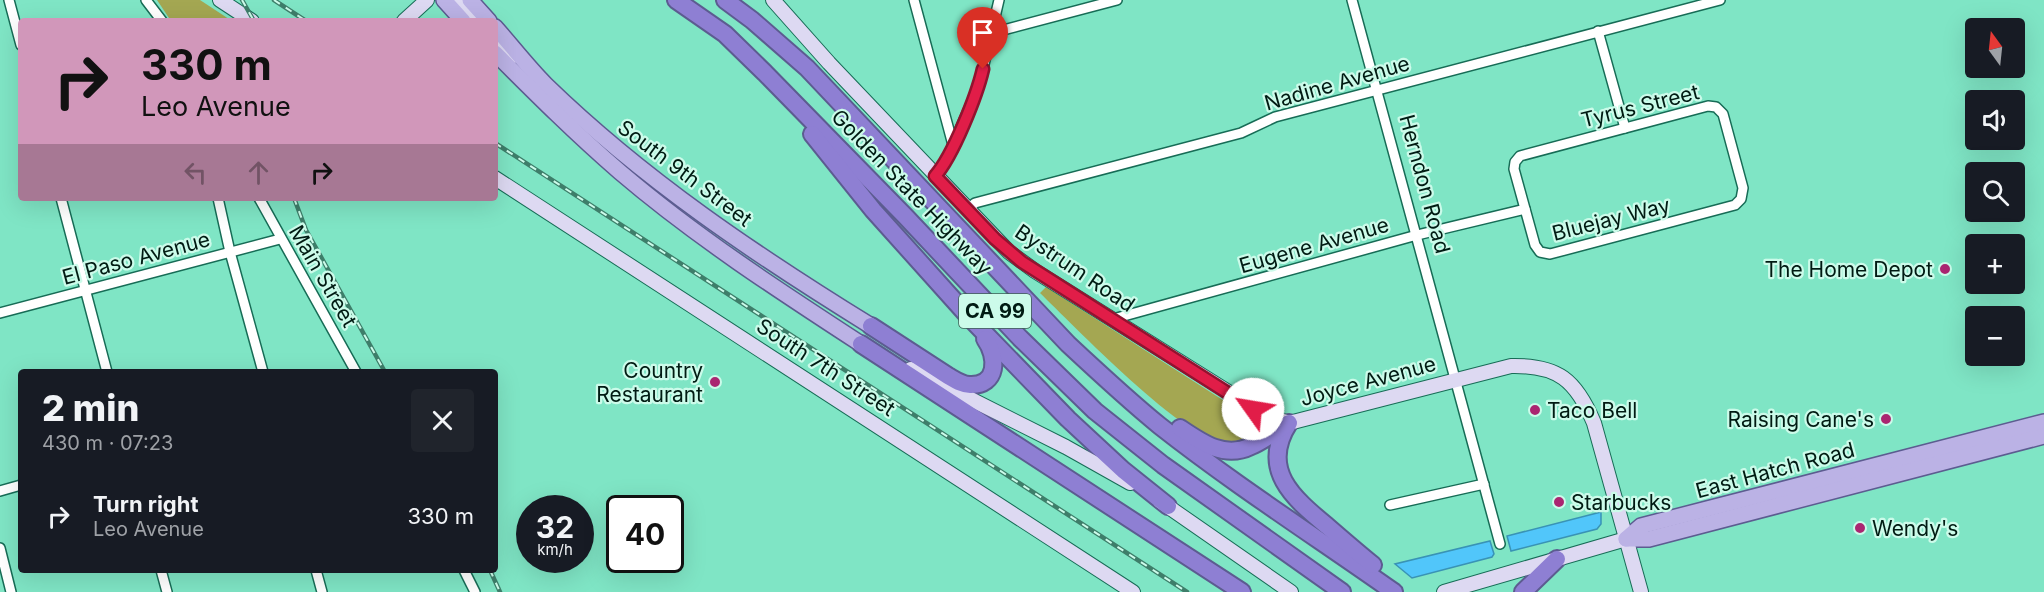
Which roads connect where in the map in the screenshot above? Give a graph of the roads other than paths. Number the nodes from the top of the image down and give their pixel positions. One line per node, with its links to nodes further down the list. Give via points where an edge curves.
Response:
1 (9, 0): 26 (street)
2 (146, 0): 17 (street)
3 (220, 0): 18 (street)
4 (427, 0): 19 (street)
5 (444, 0): 20 (main road)
6 (456, 0): 21 (street)
7 (470, 0): 22 (main road)
8 (676, 0): 30 (highway, Golden State Highway / CA 99, via 725,34)
9 (725, 0): 29 (highway, Golden State Highway / CA 99)
10 (740, 0): 29 (highway)
11 (773, 0): 36 (street, Bystrum Road)
12 (914, 0): 34 (street)
13 (999, 0): 25 (street)
14 (1118, 0): 25 (street)
15 (1352, 0): 32 (street, Herndon Road)
16 (1720, 0): 24 (street, Nadine Avenue)
17 (160, 18)
18 (247, 18)
19 (407, 18)
20 (460, 18)
21 (472, 18)
22 (486, 18)
23 (498, 30): 31 (main road, South 9th Street)
24 (1598, 31): 32 (street, Nadine Avenue); 33 (street)
25 (992, 33): 34 (street, via 979,86)
26 (18, 34)
27 (498, 43): 31 (street)
28 (498, 56): 35 (main road, South 9th Street, via 538,97)
29 (807, 68): 56 (highway, Golden State Highway / CA 99)
30 (765, 74): 49 (highway, via 873,210); 84 (highway, Golden State Highway / CA 99, via 1095,411 1163,465)
31 (544, 83): 35 (main road, South 9th Street)
32 (1378, 90): 43 (street, Nadine Avenue, via 1275,117 1241,133 975,203); 44 (street, Herndon Road)
33 (1625, 128): 38 (street, Tyrus Street, via 1716,107 1723,114 1743,188); 42 (street, Tyrus Street, via 1525,154 1515,162)
34 (953, 145): 36 (street)
35 (626, 167): 51 (main road, South 9th Street); 52 (main road, South 9th Street, via 713,243)
36 (935, 176): 43 (street, Bystrum Road)
37 (498, 180): 81 (street, South 7th Street)
38 (1741, 199): 42 (street, Bluejay Way, via 1735,205 1550,254 1540,252 1535,245)
39 (62, 201): 47 (street)
40 (219, 201): 46 (street)
41 (261, 201): 45 (street, Main Street)
42 (1525, 209): 44 (street, Eugene Avenue)
43 (967, 210): 50 (street, Bystrum Road, via 1022,262)
44 (1417, 235): 50 (street, Eugene Avenue); 57 (street, Herndon Road)
45 (280, 239): 46 (street, El Paso Avenue); 55 (street, Main Street)
46 (230, 252): 47 (street, El Paso Avenue); 54 (street)
47 (85, 290): 48 (street, El Paso Avenue); 53 (street)
48 (0, 313)
49 (969, 317): 51 (highway, via 988,343 995,363 989,377 969,386); 66 (highway, via 1089,440)
50 (1113, 319): 58 (street, Bystrum Road)
51 (872, 326)
52 (861, 344): 66 (street, via 1066,447); 82 (highway)
53 (106, 369)
54 (262, 369)
55 (354, 369)
56 (1102, 377): 62 (highway, via 1210,447 1237,451); 85 (highway, Golden State Highway / CA 99, via 1199,455)
57 (1457, 380): 60 (street, Joyce Avenue); 63 (street, Herndon Road); 68 (street, via 1500,368 1529,366 1549,370 1568,381 1584,399 1594,423)
58 (1253, 409): 60 (street, Bystrum Road); 62 (highway, via 1263,427)
59 (2044, 422): 68 (main road, East Hatch Road, via 1641,526)
60 (1289, 423): 62 (highway); 86 (highway, via 1277,450 1287,489)
61 (2044, 436): 68 (main road, East Hatch Road, via 1649,539)
62 (1261, 440)
63 (1484, 484): 67 (street); 69 (street, Herndon Road)
64 (18, 486): 65 (street)
65 (0, 490)
66 (1168, 506): 76 (street)
67 (1390, 506)
68 (1626, 539): 71 (street, East Hatch Road); 89 (street)
69 (1500, 544)
70 (0, 549): 75 (street)
71 (1557, 559): 87 (street, East Hatch Road); 88 (highway)
72 (162, 573): 78 (street)
73 (317, 573): 79 (street)
74 (466, 573): 80 (street)
75 (4, 582): 77 (street)
76 (1281, 588): 83 (street)
77 (12, 592)
78 (166, 592)
79 (322, 592)
80 (475, 592)
81 (1133, 592)
82 (1242, 592)
83 (1291, 592)
84 (1342, 592)
85 (1394, 592)
86 (1402, 592)
87 (1444, 592)
88 (1523, 592)
89 (1641, 592)

